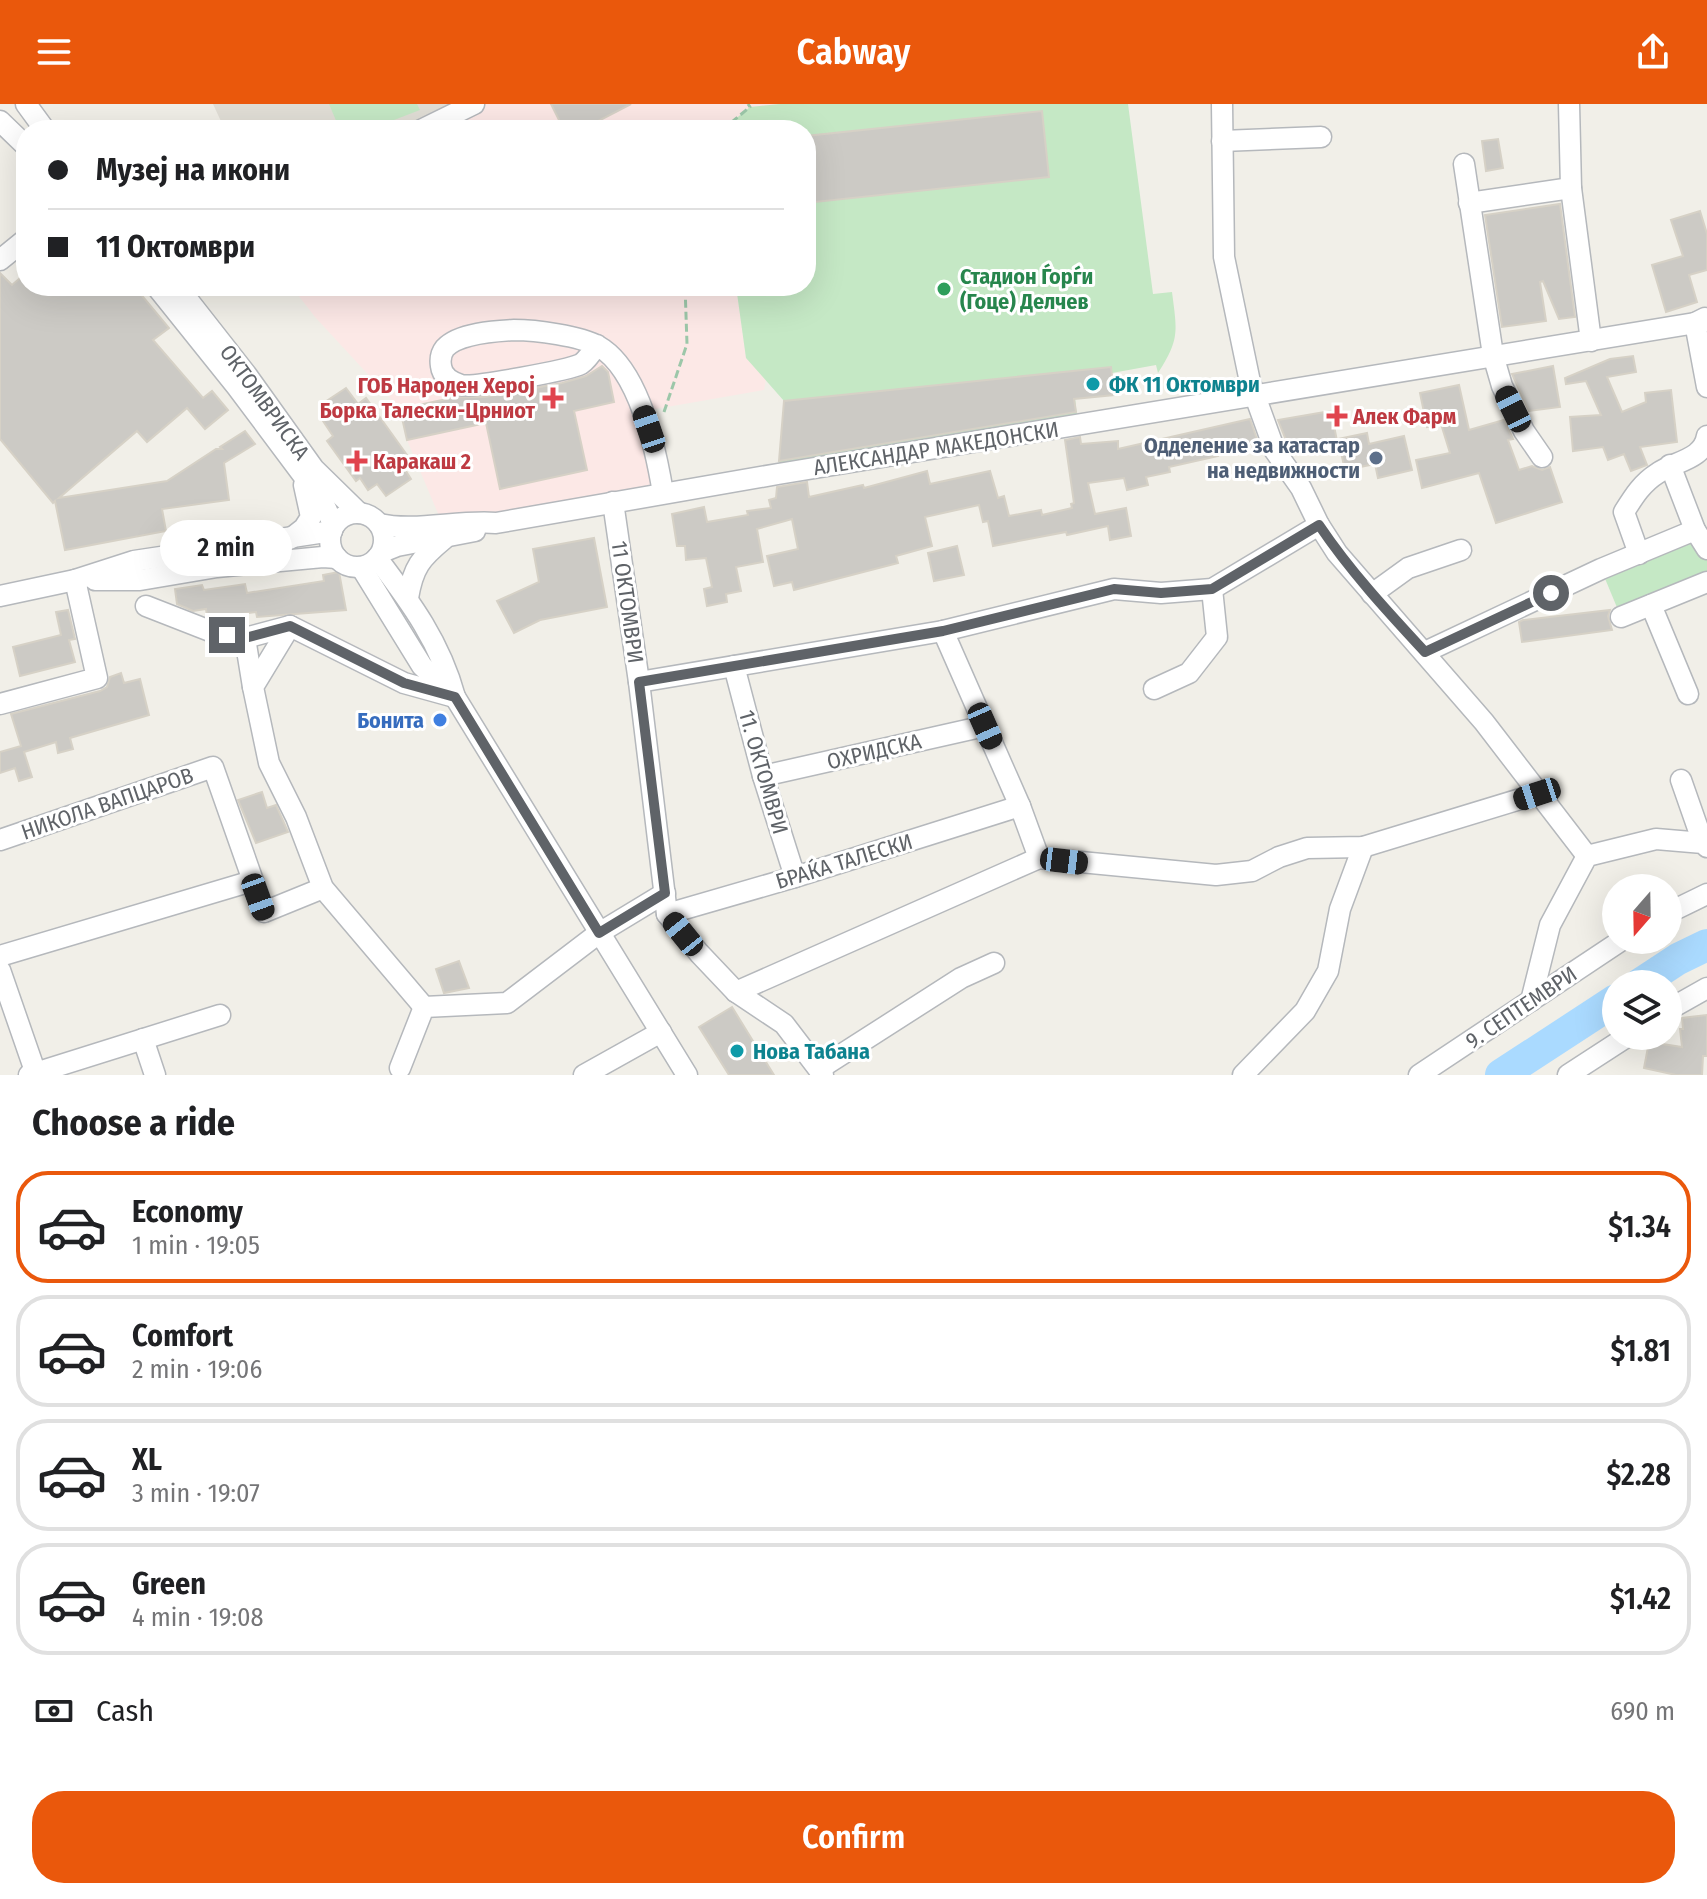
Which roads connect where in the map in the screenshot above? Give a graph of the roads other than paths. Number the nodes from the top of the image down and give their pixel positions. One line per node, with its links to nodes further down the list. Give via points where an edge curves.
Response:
1 (474, 104): 4 (street)
2 (1222, 104): 8 (street)
3 (1569, 104): 10 (street)
4 (441, 120)
5 (0, 121): 6 (street)
6 (16, 136)
7 (1321, 137): 8 (street)
8 (1222, 141): 21 (street, via 1224,257)
9 (1464, 164): 11 (street)
10 (1571, 188): 11 (street); 17 (street)
11 (1469, 203): 19 (street)
12 (16, 247): 13 (street)
13 (0, 260)
14 (164, 296): 25 (street, ОКТОМВРИСКА)
15 (192, 296): 28 (street, ОКТОМВРИСКА, via 314,469)
16 (1703, 320): 17 (street, АЛЕКСАНДАР МАКЕДОНСКИ); 20 (street)
17 (1591, 341): 19 (street, АЛЕКСАНДАР МАКЕДОНСКИ)
18 (597, 345): 18 (street, via 522,330 489,331 445,348 440,360 451,381 489,384 583,363); 26 (street, via 617,361 643,411)
19 (1493, 355): 21 (street, АЛЕКСАНДАР МАКЕДОНСКИ); 23 (street, via 1502,386)
20 (1707, 387)
21 (1255, 396): 26 (street, АЛЕКСАНДАР МАКЕДОНСКИ); 31 (street, via 1275,451)
22 (1707, 436): 24 (street, via 1695,456)
23 (1542, 457)
24 (1670, 465): 33 (street); 38 (street, via 1638,489 1624,512)
25 (302, 477): 32 (street, ОКТОМВРИСКА, via 323,502); 35 (street, ОКТОМВРИСКА, via 311,517)
26 (663, 493): 27 (street, АЛЕКСАНДАР МАКЕДОНСКИ)
27 (613, 502): 29 (street, АЛЕКСАНДАР МАКЕДОНСКИ); 55 (street, 11 ОКТОМВРИ)
28 (359, 513): 30 (street); 32 (street, via 341,519)
29 (496, 523): 30 (street, АЛЕКСАНДАР МАКЕДОНСКИ); 34 (street)
30 (379, 524): 40 (street, via 384,538)
31 (1319, 525): 43 (street); 44 (street)
32 (333, 529): 35 (street); 39 (street, via 330,541)
33 (1695, 530): 36 (street); 38 (street)
34 (446, 537): 40 (street, via 397,546); 46 (street, via 421,557)
35 (290, 539): 41 (street, via 134,561)
36 (1707, 549)
37 (1461, 550): 44 (street, via 1408,568)
38 (1639, 554): 53 (street)
39 (337, 558): 40 (street, via 352,567); 41 (street, via 217,567 140,580)
40 (373, 559): 46 (street); 59 (street, via 422,666)
41 (75, 580): 45 (street); 60 (street, via 97,678)
42 (1707, 582): 47 (street)
43 (1212, 589): 51 (street, via 1114,589); 57 (street, via 1217,637 1189,673)
44 (1372, 594): 53 (street)
45 (0, 596)
46 (408, 598): 59 (street, via 446,664)
47 (1651, 605): 49 (street); 58 (street)
48 (146, 606): 52 (street, via 210,631)
49 (1621, 617)
50 (290, 626): 52 (street); 56 (street); 59 (street, via 404,683)
51 (943, 631): 54 (street); 61 (street)
52 (245, 638): 56 (street)
53 (1425, 652): 64 (street)
54 (734, 666): 55 (street); 62 (street, 11. ОКТОМВРИ)
55 (639, 682): 75 (street, 11 ОКТОМВРИ)
56 (253, 687): 73 (street, via 269,763)
57 (1154, 689)
58 (1688, 694)
59 (455, 697): 77 (street)
60 (0, 704)
61 (985, 726): 62 (street, ОХРИДСКА); 65 (street)
62 (763, 776): 71 (street, 11. ОКТОМВРИ)
63 (1681, 780): 67 (street)
64 (1537, 794): 68 (street); 69 (street)
65 (1020, 806): 70 (street); 71 (street, БРАЌА ТАЛЕСКИ)
66 (0, 840): 72 (street, НИКОЛА ВАПЦАРОВ, via 213,767)
67 (1705, 845): 69 (street, via 1656,839)
68 (1363, 847): 70 (street, via 1307,848 1252,871 1216,875); 97 (street, via 1340,909 1328,971 1305,1011)
69 (1587, 856): 84 (street, via 1550,925)
70 (1039, 858): 83 (street)
71 (795, 877): 75 (street, БРАЌА ТАЛЕСКИ)
72 (252, 881): 73 (street, via 264,912); 79 (street)
73 (323, 888): 86 (street)
74 (1707, 894): 76 (street)
75 (666, 903): 77 (street); 83 (street, via 699,953)
76 (1682, 906)
77 (599, 933): 86 (street, via 507,1003); 88 (street)
78 (1602, 953): 84 (street, 9. СЕПТЕМВРИ)
79 (0, 956)
80 (994, 963): 92 (street, via 961,978)
81 (0, 970): 93 (street)
82 (1707, 988): 85 (street)
83 (736, 992): 92 (street, via 784,1024)
84 (1531, 1001): 98 (street, 9. СЕПТЕМВРИ)
85 (1682, 1002)
86 (424, 1007): 91 (street)
87 (220, 1015): 89 (street)
88 (661, 1032): 95 (street); 96 (street)
89 (143, 1039): 93 (street); 94 (street)
90 (1606, 1050): 99 (street)
91 (400, 1068)
92 (821, 1072)
93 (32, 1073)
94 (155, 1075)
95 (584, 1075)
96 (687, 1075)
97 (1243, 1075)
98 (1419, 1075)
99 (1568, 1075)

